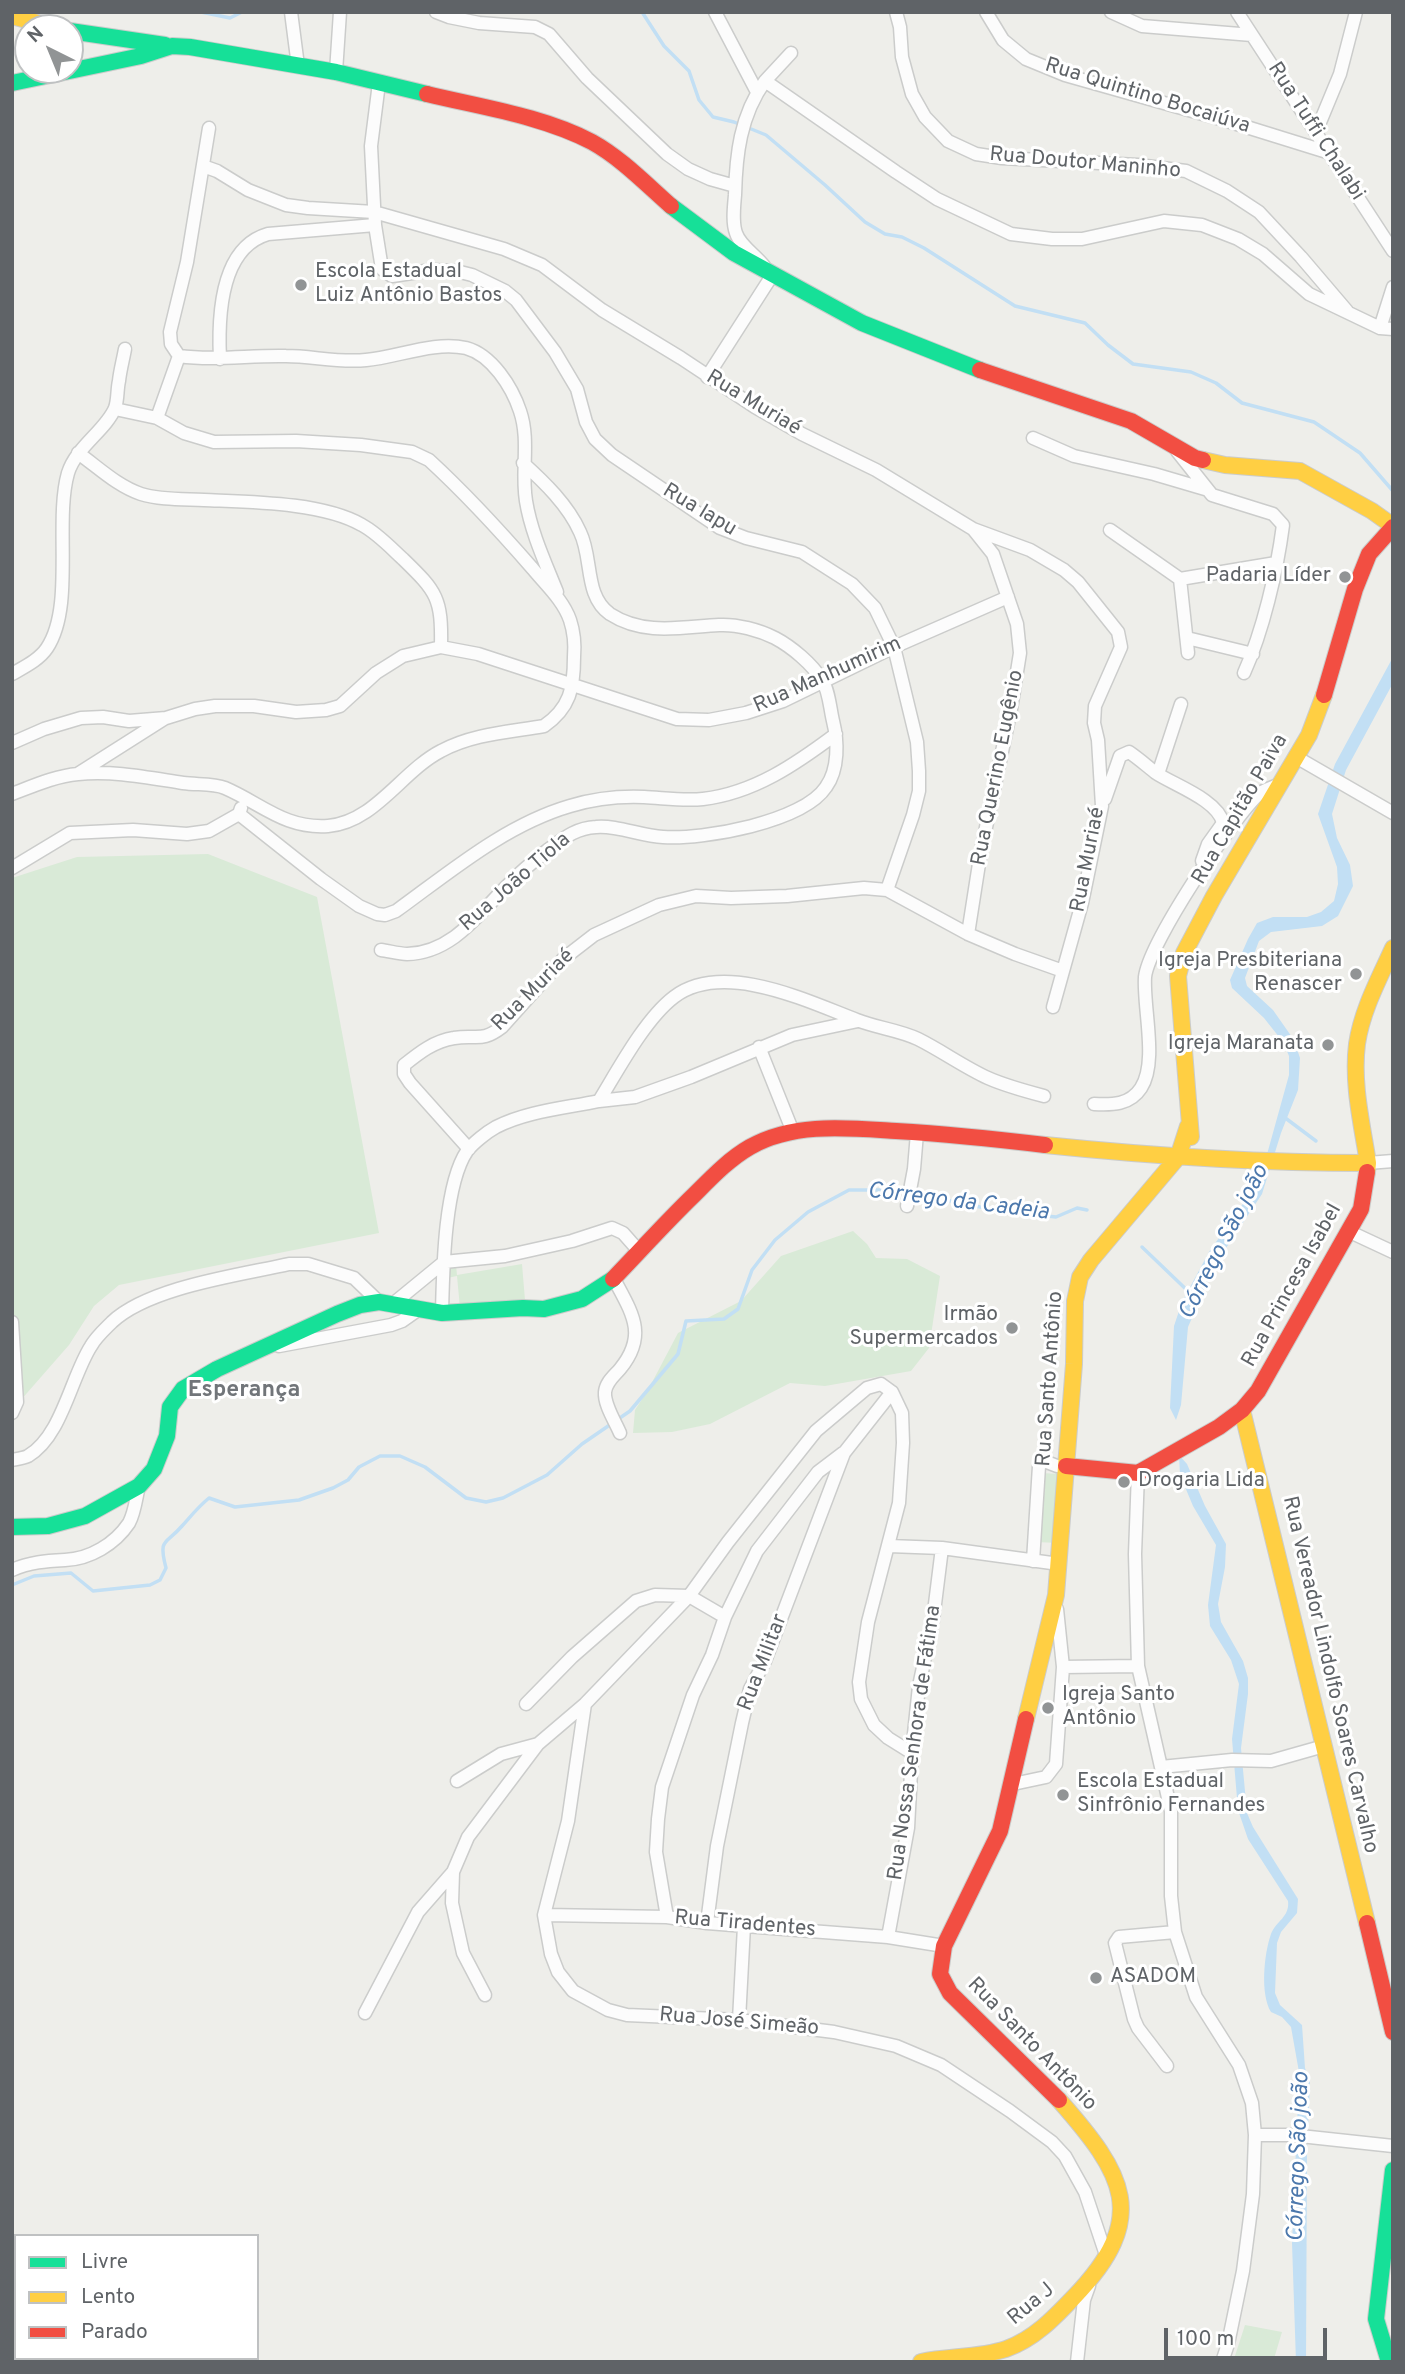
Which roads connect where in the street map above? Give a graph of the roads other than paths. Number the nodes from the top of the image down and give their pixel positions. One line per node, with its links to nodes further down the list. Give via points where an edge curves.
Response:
1 (292, 12): 14 (street)
2 (340, 12): 15 (street)
3 (436, 12): 23 (street, via 479,23 535,27 549,34 587,78 667,155 688,169)
4 (715, 12): 18 (street)
5 (896, 12): 28 (street, Rua Doutor Maninho, via 912,94 925,117 948,141 1002,158 1138,164 1186,171 1259,212)
6 (986, 12): 21 (street, Rua Quintino Bocaiúva, via 1003,40 1026,59 1065,75)
7 (1111, 12): 11 (street, via 1142,26)
8 (1237, 12): 11 (street, Rua Tuffi Chalabi)
9 (1356, 12): 20 (street, via 1340,74)
10 (84, 34): 12 (street)
11 (1252, 35): 20 (street, Rua Tuffi Chalabi)
12 (172, 46): 14 (street); 16 (street)
13 (791, 53): 18 (street)
14 (298, 66): 15 (street)
15 (336, 72): 17 (street)
16 (12, 83)
17 (379, 83): 24 (street, via 370,146); 26 (street, via 536,120 582,137 618,159 680,214 734,253)
18 (761, 87): 23 (street, via 739,138); 28 (street, via 937,199 1011,234 1082,239 1164,221 1202,225 1263,254 1309,295)
19 (209, 128): 22 (street)
20 (1316, 132): 21 (street, Rua Tuffi Chalabi)
21 (1327, 152): 25 (street, Rua Tuffi Chalabi)
22 (203, 166): 24 (street, via 286,205); 31 (street, via 170,332)
23 (735, 186): 26 (street, via 735,232)
24 (374, 218): 32 (street, via 253,239 232,270 221,301); 33 (street, Rua Muriaé, via 504,249 542,265 602,310); 50 (street, Rua Iapu, via 382,269 388,275 456,271 491,283 516,300 569,374 595,439 612,455 720,528 803,552 852,584 875,608)
25 (1393, 251)
26 (771, 273): 33 (street); 37 (street, via 862,323 956,362 1131,421)
27 (1393, 287): 29 (street)
28 (1349, 314): 29 (street, Rua Doutor Maninho)
29 (1387, 328)
30 (125, 349): 34 (street)
31 (179, 356): 32 (street); 35 (street)
32 (220, 359): 39 (street, via 281,355 364,360 437,348 468,349 496,370 520,409 526,440)
33 (707, 377): 42 (street, Rua Muriaé)
34 (115, 409): 35 (street); 38 (street)
35 (157, 418): 47 (street, via 214,442 296,441 412,452 447,476)
36 (1033, 438): 40 (street, via 1074,456)
37 (1174, 448): 40 (street); 41 (street, via 1225,465 1300,471)
38 (78, 453): 49 (street, via 139,493 298,508 339,515 362,525 384,541 438,599); 54 (street, via 63,492 63,556 55,628 46,649)
39 (523, 463): 47 (street, via 531,525); 55 (street, via 581,533 596,598 609,613 631,624 666,630 722,625 749,629 791,648)
40 (1206, 489): 44 (street, via 1279,519 1283,525)
41 (1393, 526): 61 (street, Rua Capitão Paiva, via 1369,554 1327,686)
42 (973, 528): 46 (street, Rua Querino Eugênio, via 993,554); 67 (street, Rua Muriaé, via 1030,550 1064,570 1118,632 1121,647 1094,715)
43 (1110, 530): 45 (street)
44 (1276, 563): 45 (street); 52 (street)
45 (1180, 579): 48 (street)
46 (1008, 597): 50 (street, Rua Manhumirim); 73 (street, Rua Querino Eugênio, via 1020,653)
47 (561, 602): 56 (street, via 575,642)
48 (1187, 638): 51 (street); 52 (street)
49 (441, 647): 56 (street, Rua Manhumirim, via 478,654); 58 (street, via 403,656 340,706 326,710 215,706)
50 (894, 647): 55 (street, Rua Manhumirim); 72 (street, Rua Iapu, via 916,742 919,792)
51 (1188, 653)
52 (1253, 654): 53 (street)
53 (1244, 673)
54 (12, 674)
55 (823, 681): 56 (street, Rua Manhumirim, via 783,701 709,720 677,719); 59 (street, Rua João Tiola)
56 (574, 687): 66 (street, via 565,705 544,726 459,742 424,762 352,820 303,826)
57 (1181, 704): 63 (street)
58 (166, 718): 60 (street, via 81,718); 62 (street)
59 (836, 734): 69 (street, via 787,770 719,796 608,799 528,821 385,915 359,906); 75 (street, Rua João Tiola, via 834,771 826,789 788,813 723,833 664,838 599,826 582,828 544,853 453,938 408,954)
60 (12, 743)
61 (1296, 757): 64 (street, Rua Capitão Paiva); 68 (street)
62 (78, 774): 65 (street); 66 (street, via 222,787)
63 (1158, 774): 67 (street, via 1129,752 1122,754); 71 (street, via 1222,816 1223,823 1208,844)
64 (1280, 784): 71 (street, via 1258,795); 83 (street, Rua Capitão Paiva, via 1214,896 1180,965)
65 (12, 794)
66 (243, 797): 69 (street)
67 (1102, 806): 76 (street, Rua Muriaé)
68 (1393, 813)
69 (239, 814): 70 (street, via 209,831 187,834 133,830 69,833)
70 (12, 868)
71 (1197, 877): 82 (street, via 1168,923 1145,976 1148,1057 1141,1089 1128,1101)
72 (887, 890): 73 (street, Rua Muriaé); 86 (street, Rua Muriaé, via 696,896 659,905 594,934 491,1035 439,1041 404,1065 410,1083)
73 (968, 934): 76 (street, Rua Muriaé)
74 (1393, 948): 90 (street, Rua Princesa Isabel, via 1365,1011 1357,1045)
75 (381, 950)
76 (1063, 971): 77 (street)
77 (1053, 1007)
78 (858, 1021): 79 (street); 80 (street, via 915,1038 987,1078); 81 (street, via 750,984 693,986 674,997 650,1022)
79 (759, 1047): 81 (street, via 635,1097); 84 (street)
80 (1044, 1096)
81 (599, 1101): 86 (street, via 526,1116 495,1128)
82 (1094, 1104)
83 (1188, 1126): 87 (street); 88 (street)
84 (793, 1132): 85 (street, via 841,1128); 93 (street, via 750,1147 721,1168)
85 (917, 1132): 87 (street); 91 (street)
86 (468, 1149): 95 (street, via 456,1175)
87 (1178, 1157): 88 (street); 108 (street, Rua Santo Antônio, via 1080,1277)
88 (1196, 1158): 90 (street)
89 (1393, 1161): 90 (street)
90 (1363, 1164): 92 (street, Rua Princesa Isabel, via 1361,1209)
91 (907, 1202)
92 (1349, 1231): 94 (street); 103 (street, Rua Princesa Isabel, via 1258,1391)
93 (638, 1250): 95 (street, via 612,1228 516,1254); 96 (street)
94 (1393, 1252)
95 (444, 1262): 97 (street); 99 (street)
96 (614, 1279): 99 (street, via 564,1306); 105 (street, via 633,1314 635,1346 606,1388)
97 (387, 1303): 98 (street); 101 (street, via 360,1305); 107 (street, via 354,1278 308,1264 289,1264 168,1292 114,1320 92,1345 47,1437 28,1456)
98 (419, 1309): 99 (street); 101 (street, via 391,1325)
99 (442, 1313)
100 (12, 1322): 104 (street, via 18,1402)
101 (265, 1348): 110 (street, via 183,1389 170,1407 167,1436 154,1469)
102 (892, 1392): 106 (street); 112 (street, via 902,1413 903,1443 899,1503); 118 (street, via 881,1384 867,1388 816,1431)
103 (1242, 1410): 109 (street, Rua Princesa Isabel); 125 (street, Rua Vereador Lindolfo Soares Carvalho)
104 (12, 1413)
105 (618, 1429)
106 (844, 1453): 119 (street, via 818,1472 757,1551); 133 (street, Rua Militar, via 765,1661 750,1689 717,1846)
107 (12, 1460)
108 (1066, 1466): 109 (street); 114 (street, via 1044,1461 1039,1466); 115 (street, Rua Santo Antônio)
109 (1138, 1473): 120 (street)
110 (139, 1486): 111 (street, via 85,1516 48,1526); 116 (street, via 130,1522 94,1554)
111 (12, 1527)
112 (889, 1546): 113 (street); 126 (street, via 868,1622 859,1682 861,1699 874,1725)
113 (942, 1548): 114 (street); 126 (street, Rua Nossa Senhora de Fátima)
114 (1033, 1561): 115 (street)
115 (1059, 1563): 117 (street, Rua Santo Antônio)
116 (12, 1570)
117 (1056, 1595): 121 (street, Rua Santo Antônio); 129 (street, Rua Santo Antônio)
118 (690, 1596): 119 (street); 122 (street, via 654,1595 636,1601); 123 (street)
119 (725, 1617): 132 (street, via 662,1787 656,1852)
120 (1138, 1666): 121 (street); 127 (street)
121 (1063, 1667): 129 (street, Rua Santo Antônio, via 1056,1764 1046,1776)
122 (526, 1704)
123 (585, 1704): 124 (street); 131 (street, Rua José Simeão, via 568,1821)
124 (538, 1744): 128 (street, via 501,1754); 130 (street, via 468,1837)
125 (1324, 1746): 127 (street, via 1283,1759); 141 (street, Rua Vereador Lindolfo Soares Carvalho)
126 (912, 1753): 136 (street, Rua Nossa Senhora de Fátima, via 908,1828)
127 (1161, 1767): 135 (street, via 1171,1811)
128 (457, 1781)
129 (1013, 1784): 137 (street, Rua Santo Antônio, via 1000,1831)
130 (453, 1872): 138 (street, via 452,1902 463,1953); 139 (street, via 418,1912)
131 (544, 1915): 132 (street, Rua Tiradentes); 140 (street, Rua José Simeão, via 558,1972 586,2000 627,2015)
132 (667, 1917): 133 (street, Rua Tiradentes)
133 (707, 1923): 134 (street, Rua Tiradentes)
134 (744, 1926): 136 (street, Rua Tiradentes); 140 (street)
135 (1175, 1932): 142 (street, via 1119,1937 1115,1942 1134,2019); 143 (street, via 1196,1997 1239,2066 1252,2103)
136 (888, 1937): 137 (street, Rua Tiradentes)
137 (944, 1946): 147 (street, Rua Santo Antônio, via 940,1974 950,1993 1067,2109 1108,2165 1118,2188 1122,2217)
138 (485, 1995)
139 (365, 2013)
140 (739, 2020): 147 (street, Rua José Simeão, via 869,2039 941,2065 1010,2110 1065,2156 1086,2192)
141 (1393, 2032)
142 (1167, 2066)
143 (1255, 2134): 144 (street); 151 (street, via 1243,2272)
144 (1393, 2146)
145 (1393, 2170): 146 (street)
146 (1391, 2192): 152 (street, via 1377,2319)
147 (1106, 2255): 148 (street, Rua J)
148 (1091, 2279): 149 (street, Rua J, via 1022,2343 1003,2351); 150 (street)
149 (922, 2362)
150 (1077, 2362)
151 (1222, 2362)
152 (1389, 2362)

